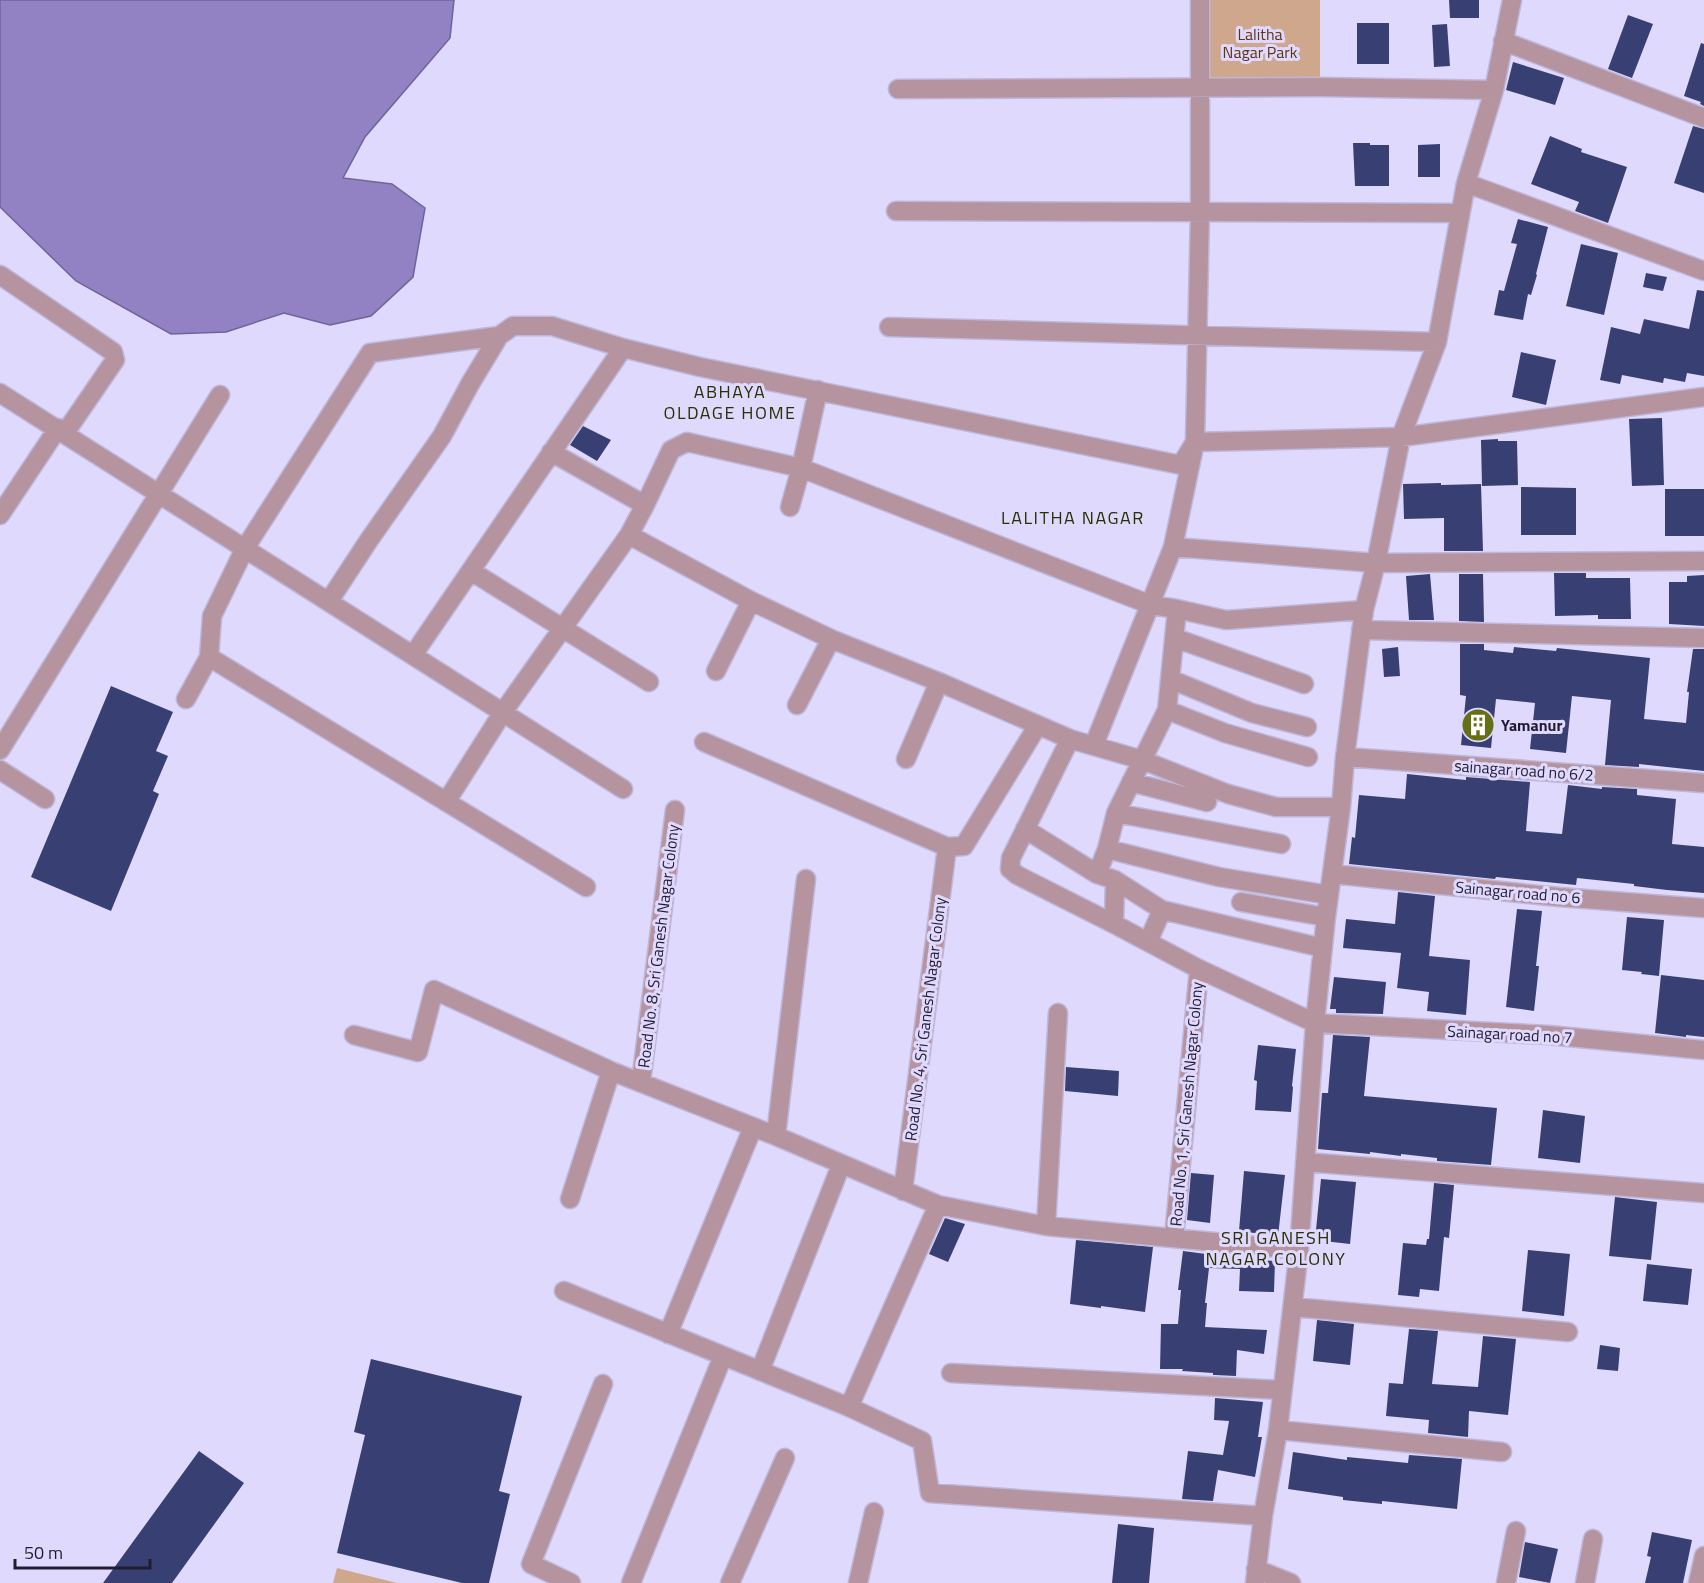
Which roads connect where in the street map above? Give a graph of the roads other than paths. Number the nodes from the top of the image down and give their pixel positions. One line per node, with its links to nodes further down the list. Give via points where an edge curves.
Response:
1 (1200, 0): 4 (street)
2 (1512, 0): 3 (street)
3 (1503, 41): 6 (street); 7 (street)
4 (1199, 87): 5 (street); 6 (street); 10 (street)
5 (898, 89)
6 (1494, 90): 8 (street)
7 (1704, 118)
8 (1466, 183): 11 (street); 12 (street)
9 (896, 211): 10 (street)
10 (1200, 211): 11 (street); 15 (street)
11 (1460, 213): 17 (street)
12 (1704, 271)
13 (0, 275): 23 (street, via 113,352 115,360)
14 (889, 327): 15 (street)
15 (1197, 334): 17 (street); 25 (street)
16 (500, 336): 18 (street, via 513,326 552,326); 34 (street, via 370,353); 38 (street, via 442,436)
17 (1437, 342): 24 (street)
18 (623, 348): 19 (street); 26 (street)
19 (818, 390): 25 (street, via 1181,465); 27 (street)
20 (0, 393): 23 (street)
21 (220, 395): 28 (street)
22 (1704, 397): 24 (street)
23 (61, 431): 28 (street); 31 (street)
24 (1401, 437): 25 (street); 36 (street)
25 (1195, 442): 33 (street)
26 (551, 453): 29 (street); 37 (street)
27 (801, 468): 29 (street, via 687,442 671,450); 30 (street); 40 (street)
28 (160, 493): 34 (street); 64 (street)
29 (645, 505): 32 (street)
30 (790, 507)
31 (2, 509)
32 (629, 535): 39 (street); 43 (street)
33 (1173, 547): 36 (street); 40 (street)
34 (245, 548): 38 (street); 49 (street, via 212,616)
35 (1704, 561): 36 (street)
36 (1376, 563): 42 (street)
37 (471, 571): 43 (street); 48 (street)
38 (329, 601): 48 (street)
39 (750, 601): 47 (street); 50 (street)
40 (1151, 605): 41 (street); 63 (street)
41 (1177, 609): 42 (street, via 1226,620); 45 (street)
42 (1364, 610): 44 (street)
43 (563, 628): 52 (street); 58 (street)
44 (1361, 630): 46 (street); 65 (street)
45 (1175, 638): 51 (street); 54 (street)
46 (1704, 638)
47 (831, 639): 53 (street); 56 (street)
48 (413, 655): 58 (street)
49 (209, 657): 55 (street); 74 (street)
50 (717, 671)
51 (1170, 680): 57 (street); 60 (street, via 1252,713)
52 (649, 682)
53 (939, 682): 59 (street); 67 (street)
54 (1304, 684)
55 (186, 699)
56 (797, 705)
57 (1167, 710): 66 (street, via 1225,733); 68 (street)
58 (503, 712): 72 (street); 74 (street)
59 (1038, 725): 61 (street); 81 (street, via 964,846)
60 (1307, 727)
61 (1070, 739): 63 (street); 79 (street)
62 (704, 742): 81 (street)
63 (1094, 745): 68 (street)
64 (0, 750)
65 (1345, 756): 71 (street, sainagar road no 6/2); 76 (street)
66 (1308, 757)
67 (906, 759)
68 (1142, 760): 70 (street); 76 (street, via 1228,794 1276,807)
69 (0, 770): 73 (street)
70 (1131, 782): 75 (street); 78 (street)
71 (1704, 783)
72 (623, 789)
73 (45, 799)
74 (446, 802): 86 (street)
75 (1207, 802)
76 (1341, 807): 83 (street)
77 (675, 810): 101 (street, Road No. 8, Sri Ganesh Nagar Colony)
78 (1116, 813): 80 (street); 82 (street)
79 (1025, 829): 84 (street); 92 (street, via 1010,869)
80 (1281, 844)
81 (947, 847): 106 (street, Road No. 4, Sri Ganesh Nagar Colony)
82 (1107, 849): 84 (street); 87 (street, via 1219,877)
83 (1332, 874): 87 (street); 89 (street, Sainagar road no 6)
84 (1106, 877): 90 (street); 92 (street)
85 (806, 879): 103 (street)
86 (586, 887)
87 (1329, 895): 91 (street)
88 (1240, 902): 91 (street)
89 (1704, 908)
90 (1162, 910): 93 (street); 94 (street)
91 (1326, 917): 94 (street)
92 (1114, 924): 93 (street)
93 (1148, 942): 95 (street)
94 (1323, 948): 97 (street)
95 (1199, 969): 97 (street); 111 (street, Road No. 1, Sri Ganesh Nagar Colony)
96 (1058, 1013): 110 (street)
97 (1315, 1023): 99 (street, Sainagar road no 7, via 1548,1035); 104 (street)
98 (354, 1035): 100 (street, via 418,1052 434,990)
99 (1704, 1050)
100 (611, 1071): 101 (street); 108 (street)
101 (641, 1082): 102 (street)
102 (753, 1127): 103 (street); 116 (street)
103 (776, 1136): 105 (street)
104 (1305, 1162): 107 (street); 112 (street)
105 (841, 1165): 106 (street); 118 (street)
106 (903, 1191): 109 (street)
107 (1704, 1193)
108 (570, 1199)
109 (938, 1205): 110 (street); 122 (street)
110 (1046, 1226): 111 (street)
111 (1174, 1238): 112 (street)
112 (1299, 1250): 114 (street)
113 (564, 1290): 116 (street)
114 (1293, 1307): 115 (street); 121 (street)
115 (1568, 1332)
116 (668, 1334): 117 (street)
117 (723, 1356): 118 (street); 133 (street)
118 (760, 1371): 122 (street)
119 (951, 1373): 121 (street)
120 (603, 1384): 132 (street, via 531,1564)
121 (1282, 1390): 123 (street)
122 (849, 1407): 127 (street, via 922,1441 930,1494)
123 (1278, 1430): 124 (street); 127 (street)
124 (1503, 1452)
125 (785, 1458): 134 (street)
126 (874, 1512): 135 (street)
127 (1263, 1516): 131 (street)
128 (1516, 1531): 137 (street)
129 (1593, 1539): 138 (street)
130 (1704, 1556): 139 (street)
131 (1255, 1576): 136 (street)
132 (571, 1583)
133 (631, 1583)
134 (730, 1583)
135 (858, 1583)
136 (1291, 1583)
137 (1506, 1583)
138 (1585, 1583)
139 (1698, 1583)

